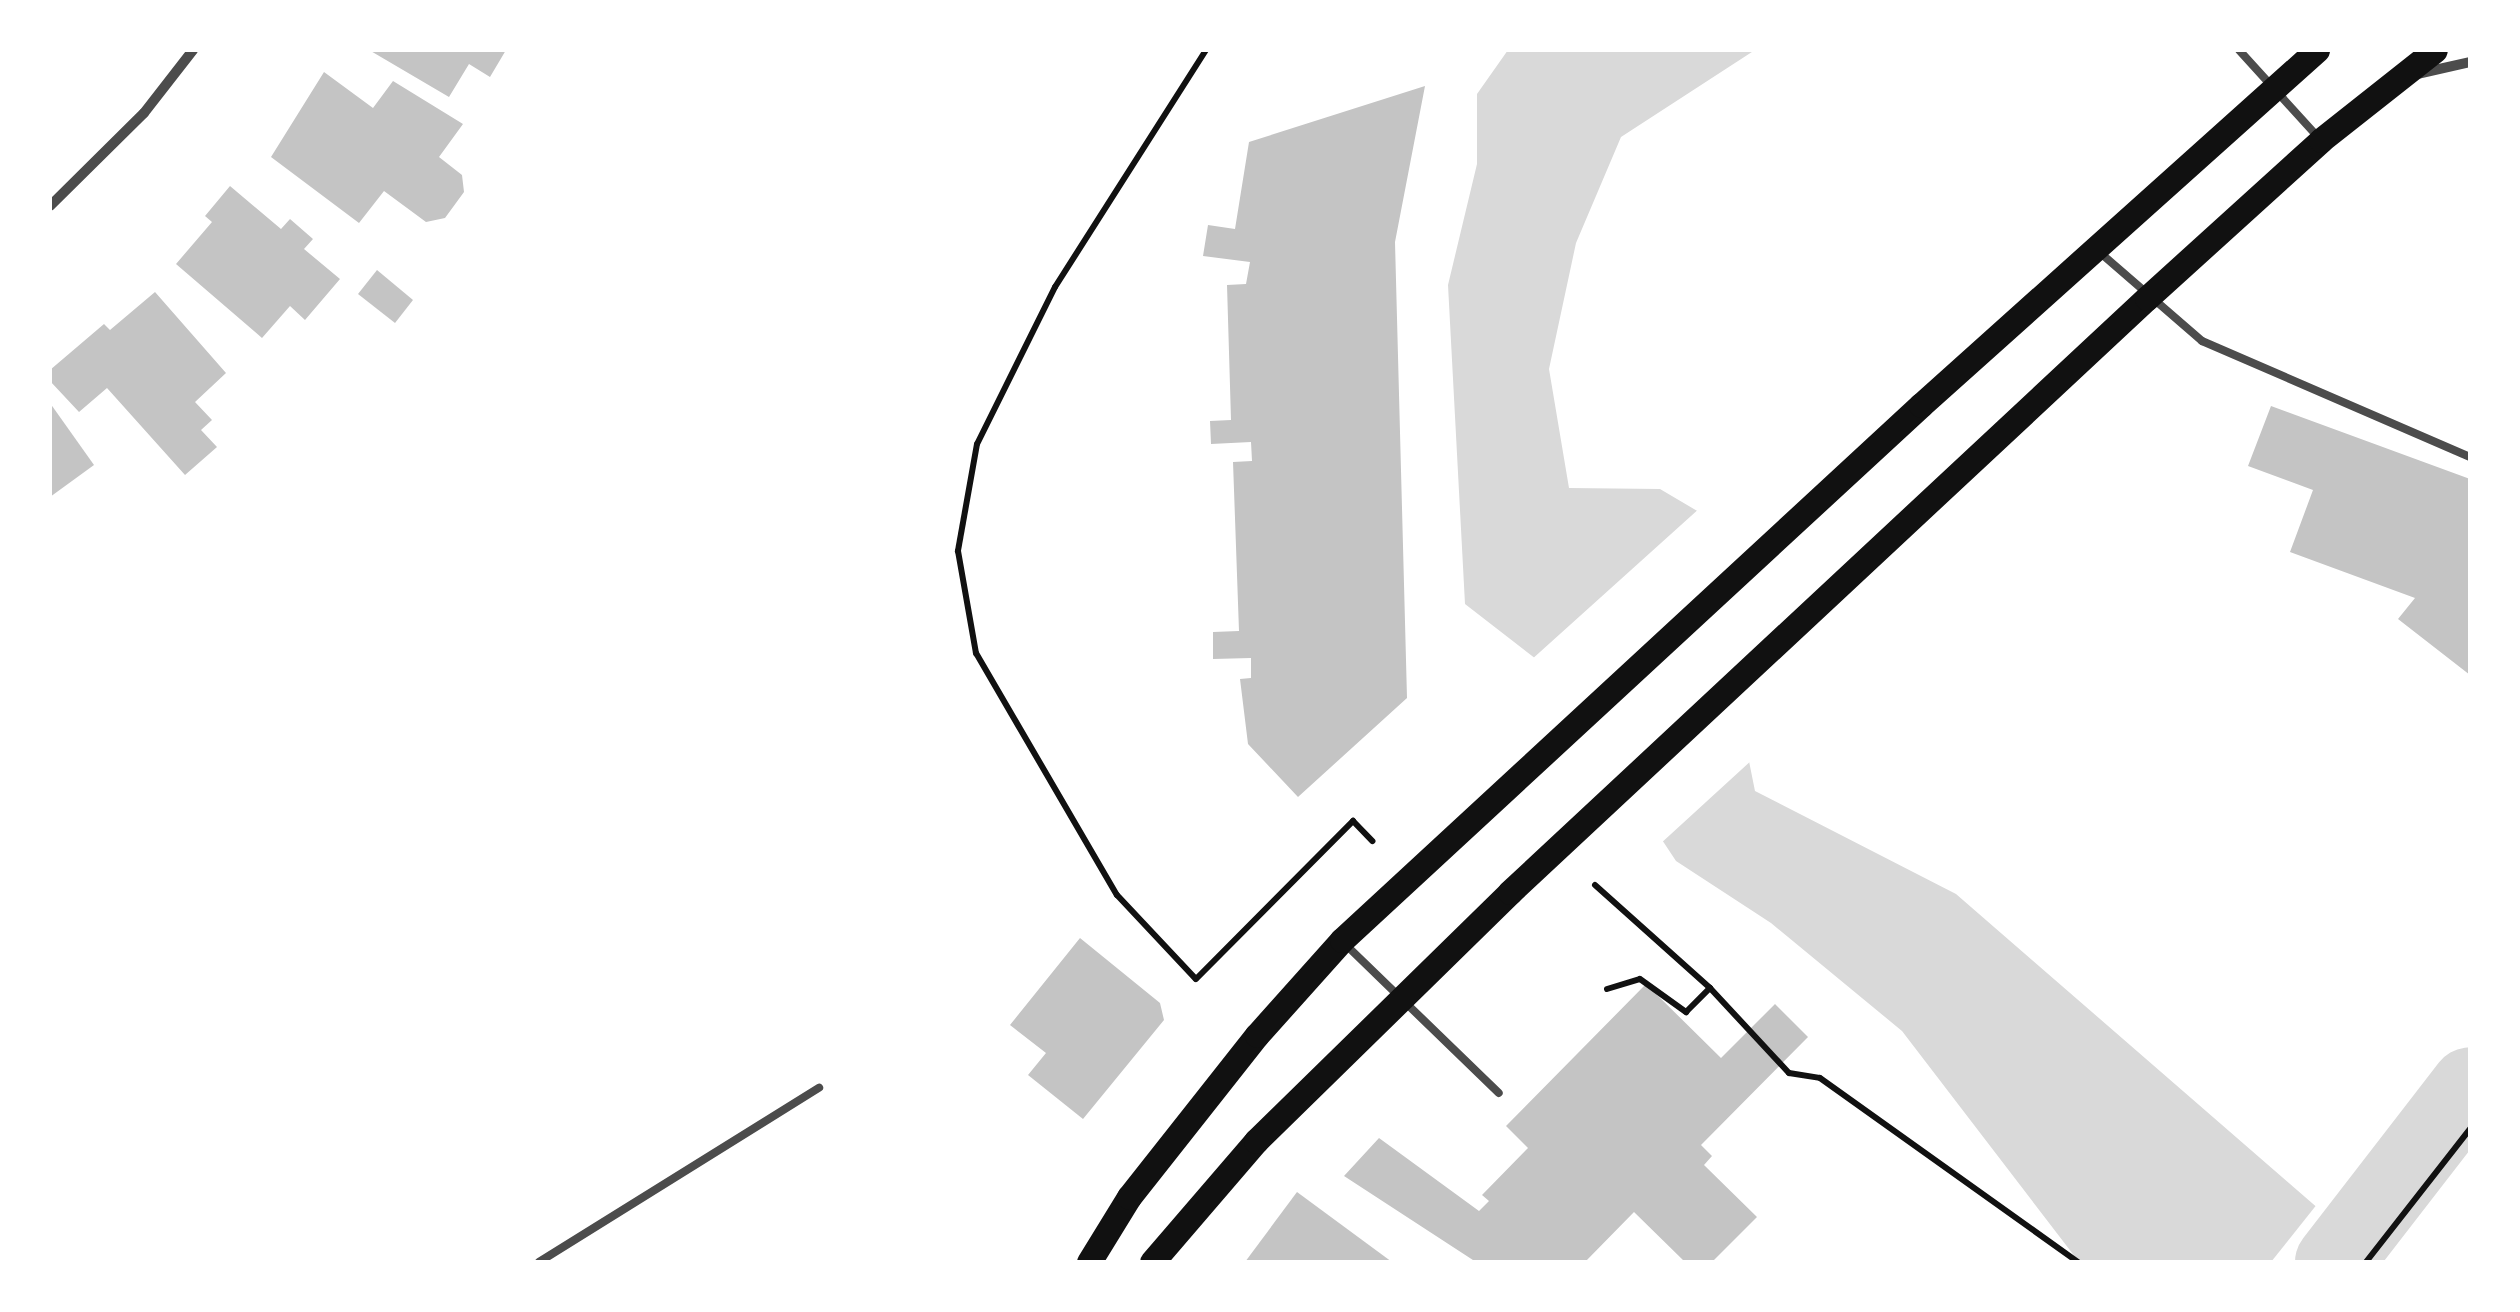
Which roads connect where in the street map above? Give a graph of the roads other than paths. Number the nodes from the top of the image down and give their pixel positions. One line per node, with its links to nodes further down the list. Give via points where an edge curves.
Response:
1 (194, 50): 9 (street, via 144,113)
2 (2240, 50): 7 (lane)
3 (2317, 50): 7 (main road)
4 (2434, 50): 6 (main road)
5 (2470, 62): 6 (street)
6 (2401, 77): 8 (main road)
7 (2274, 88): 8 (lane); 10 (main road)
8 (2321, 140): 11 (main road)
9 (50, 206)
10 (2094, 247): 11 (lane); 13 (main road)
11 (2147, 298): 12 (lane, via 2202,341); 14 (main road)
12 (2470, 456)
13 (1342, 940): 14 (lane); 18 (main road, via 1257,1034 1129,1198)
14 (1397, 1000): 16 (lane); 19 (main road, via 1256,1141)
15 (819, 1088): 17 (lane)
16 (1499, 1094)
17 (539, 1262)
18 (1089, 1262)
19 (1152, 1262)

